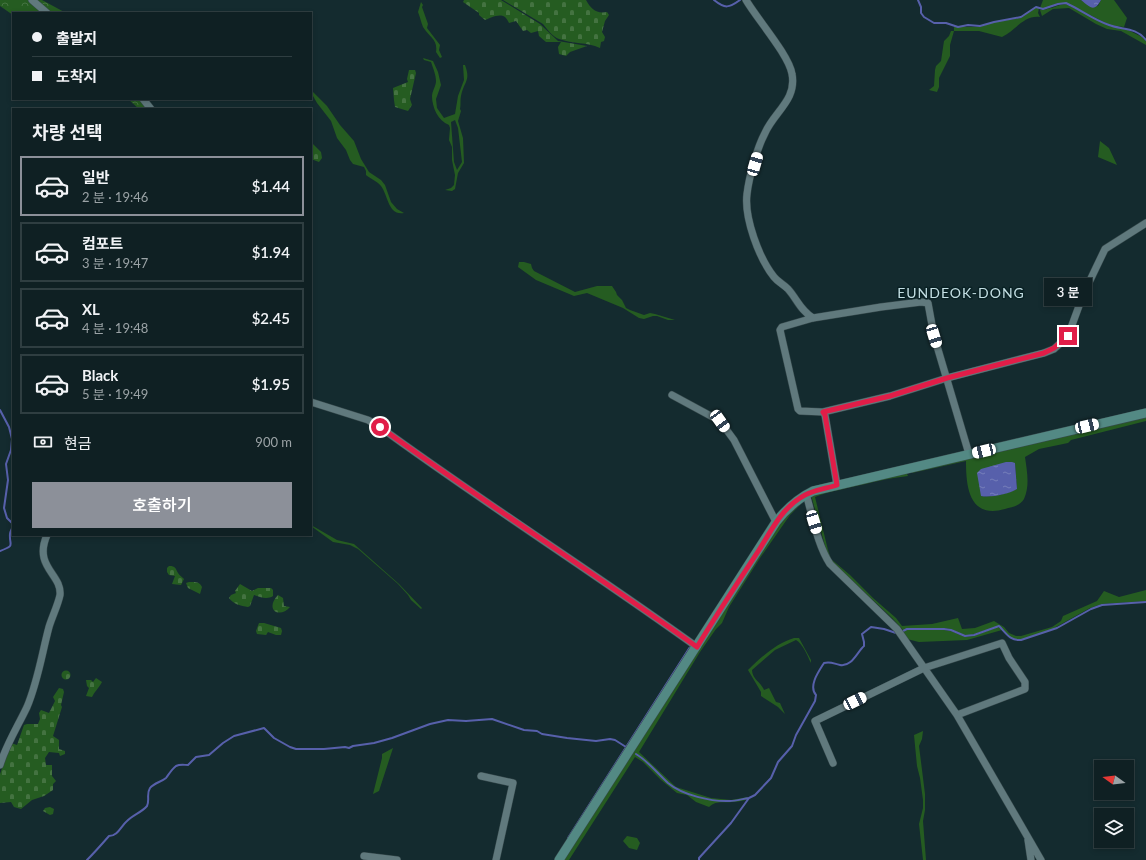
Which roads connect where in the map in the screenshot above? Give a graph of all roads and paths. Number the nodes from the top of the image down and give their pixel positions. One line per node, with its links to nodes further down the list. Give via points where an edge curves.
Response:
1 (32, 0): 3 (street)
2 (746, 0): 7 (street, via 785,56 792,74 793,87 786,104 772,121 759,147 747,196 750,225 758,250 769,270 787,288 806,314)
3 (46, 12)
4 (144, 100): 5 (street)
5 (150, 108)
6 (1146, 223): 8 (street, via 1104,249 1068,336 1063,342 1044,353)
7 (813, 318): 8 (street, via 881,307 928,303 934,336); 11 (street, via 780,330 798,410)
8 (947, 378): 11 (street, via 890,396); 13 (street)
9 (672, 395): 16 (street, via 720,421 734,440)
10 (312, 402): 18 (street, via 368,420 380,427)
11 (823, 412): 14 (street)
12 (1146, 413): 13 (main road)
13 (969, 454): 14 (main road)
14 (837, 485): 15 (main road)
15 (806, 494): 16 (main road, via 788,507); 19 (street, via 818,536 830,564 897,629)
16 (776, 522): 18 (main road)
17 (47, 536): 22 (street, via 44,561 57,582 60,594 27,705)
18 (697, 647): 28 (main road)
19 (924, 668): 20 (street); 20 (street, via 1002,643 1025,682 1025,689); 21 (street, via 814,721)
20 (957, 715): 24 (street)
21 (833, 763)
22 (0, 765)
23 (480, 776): 27 (street, via 514,783)
24 (1028, 835): 29 (street); 30 (street)
25 (364, 856): 26 (street)
26 (397, 860)
27 (496, 860)
28 (559, 860)
29 (1031, 860)
30 (1042, 860)

